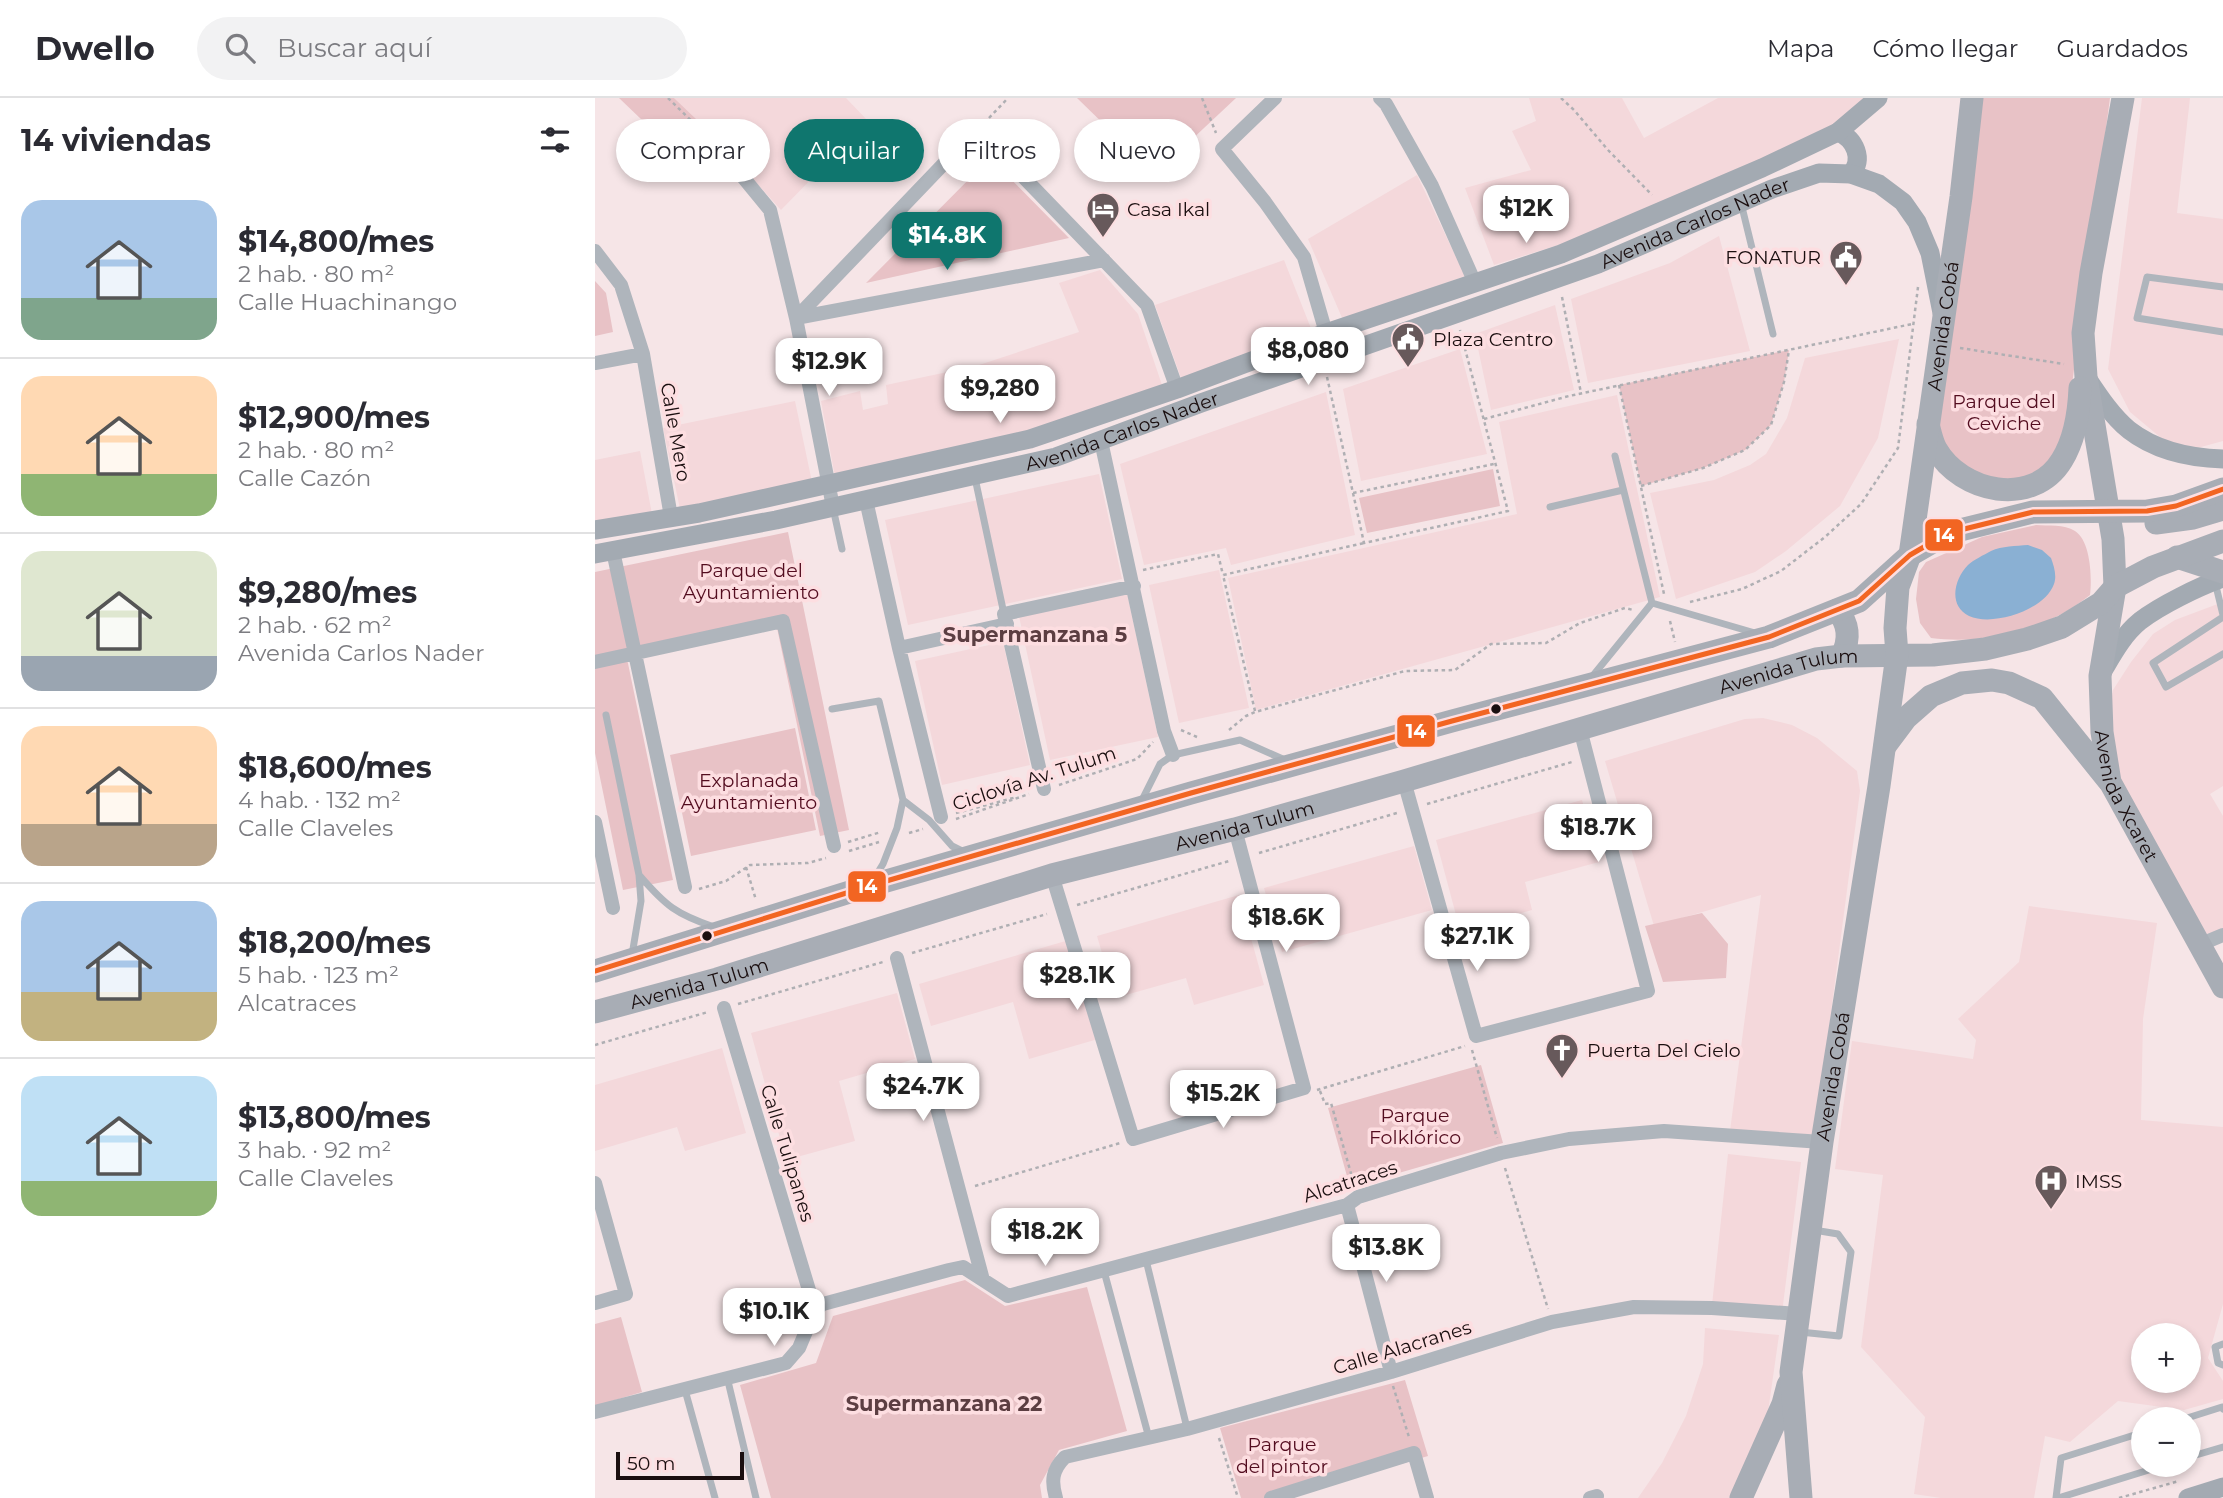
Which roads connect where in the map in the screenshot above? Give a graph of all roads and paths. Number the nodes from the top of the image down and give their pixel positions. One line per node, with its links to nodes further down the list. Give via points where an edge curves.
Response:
1 (668, 98): 10 (path)
2 (1008, 98): 11 (path)
3 (1202, 98): 13 (path)
4 (1275, 98): 13 (street)
5 (1380, 98): 23 (street, via 1432,186)
6 (1561, 98): 19 (path)
7 (1878, 98): 12 (street, Avenida Carlos Nader)
8 (1972, 98): 27 (main road, Avenida Cobá)
9 (2123, 98): 37 (main road, via 2091,273 2083,333)
10 (689, 119)
11 (987, 119)
12 (1838, 132): 15 (street, via 1850,140 1857,153); 19 (street, Avenida Carlos Nader)
13 (1222, 149): 30 (street, via 1304,257)
14 (938, 170): 26 (street)
15 (1851, 174): 18 (street, Avenida Carlos Nader, via 1819,173); 27 (street, Avenida Carlos Nader, via 1879,184 1903,202 1917,222 1930,253)
16 (747, 182): 26 (street, via 770,210)
17 (1028, 182): 21 (street)
18 (1741, 202): 22 (street, Avenida Carlos Nader); 31 (lane)
19 (1667, 209): 23 (street, Avenida Carlos Nader, via 1561,254)
20 (595, 251): 34 (street, Calle Mero, via 621,285)
21 (1104, 260): 26 (street); 39 (street, via 1147,305)
22 (1558, 278): 25 (street, Avenida Carlos Nader); 40 (path)
23 (1475, 283): 30 (street, Avenida Carlos Nader)
24 (2223, 287): 29 (lane, via 2147,277 2137,318)
25 (1456, 314): 35 (street, Avenida Carlos Nader); 41 (path)
26 (796, 318): 49 (street)
27 (1943, 319): 32 (main road, Avenida Cobá)
28 (1912, 324): 33 (path)
29 (2223, 332)
30 (1326, 333): 35 (street); 39 (street, Avenida Carlos Nader)
31 (1773, 334)
32 (1939, 344): 37 (path); 42 (main road, Avenida Cobá)
33 (1789, 350): 38 (path); 50 (path, via 1771,425 1745,450)
34 (643, 354): 36 (street); 60 (street, Calle Mero)
35 (1328, 358): 43 (street, Avenida Carlos Nader); 53 (path)
36 (595, 363)
37 (2084, 372): 42 (main road, via 2079,414 2061,461 2045,479 2028,488 1976,484 1954,470 1935,449); 46 (street, via 2129,430 2192,458); 59 (main road)
38 (1619, 385): 40 (path); 50 (path)
39 (1177, 389): 49 (street, Avenida Carlos Nader, via 1030,439)
40 (1581, 393): 41 (path)
41 (1484, 419): 47 (path)
42 (1927, 421): 67 (main road, Avenida Cobá)
43 (1101, 441): 48 (street, Avenida Carlos Nader); 71 (street)
44 (1898, 447): 74 (path, via 1861,505 1781,571 1742,589)
45 (1615, 456): 52 (lane)
46 (2223, 459)
47 (1495, 464): 53 (path); 64 (path, via 1508,511)
48 (975, 476): 54 (street, Avenida Carlos Nader); 78 (lane)
49 (828, 484): 55 (street, Avenida Carlos Nader); 56 (street)
50 (1640, 486): 74 (path)
51 (2223, 489): 59 (main road, Avenida Tulum, via 2176,506)
52 (1623, 490): 57 (lane); 73 (lane)
53 (1353, 493): 64 (path)
54 (866, 500): 56 (street, Avenida Carlos Nader); 80 (street)
55 (748, 502): 60 (street, Avenida Carlos Nader); 61 (street)
56 (833, 507): 61 (street, Avenida Carlos Nader); 65 (lane)
57 (1551, 507)
58 (2223, 509): 59 (main road, via 2153,523)
59 (2109, 511): 67 (main road, Avenida Tulum, via 2033,512 1948,533); 72 (main road, Avenida Xcaret)
60 (671, 517): 62 (street, Avenida Carlos Nader)
61 (752, 524): 66 (street, Avenida Carlos Nader)
62 (595, 530)
63 (2223, 541): 68 (main road)
64 (1364, 543): 69 (path)
65 (842, 549)
66 (604, 553): 81 (street)
67 (1910, 555): 75 (main road, Avenida Tulum, via 1859,601); 83 (main road, Avenida Cobá, via 1898,587)
68 (2177, 557): 70 (main road); 72 (main road)
69 (1223, 575): 71 (path, via 1218,554); 90 (path)
70 (2220, 577): 77 (lane); 87 (street, via 2140,621 2117,646)
71 (1132, 580): 78 (street); 93 (street)
72 (2115, 587): 83 (main road, Avenida Tulum, via 2101,603 2062,627 2027,639 1985,649); 87 (main road, Avenida Xcaret)
73 (1652, 603): 74 (lane); 76 (lane)
74 (1667, 607): 79 (lane); 85 (path)
75 (1837, 610): 79 (main road, Avenida Tulum); 84 (main road, via 1848,631)
76 (1645, 613): 88 (lane); 90 (path, via 1625,608 1580,622 1546,643 1491,644 1455,670 1405,671)
77 (2223, 616): 82 (lane, via 2153,663 2166,687)
78 (1006, 619): 80 (street); 102 (street)
79 (1769, 637): 85 (main road, Avenida Tulum)
80 (899, 648): 106 (street)
81 (633, 654): 86 (street); 110 (street, via 783,621); 117 (street)
82 (2223, 654)
83 (1897, 655): 84 (main road, Avenida Tulum); 96 (main road, Avenida Cobá)
84 (1842, 656): 92 (main road, Avenida Tulum, via 1816,659)
85 (1680, 660): 88 (main road, Avenida Tulum)
86 (595, 662)
87 (2100, 676): 101 (main road, Avenida Xcaret)
88 (1584, 686): 99 (main road, Avenida Tulum)
89 (832, 709): 103 (lane, via 879,701)
90 (1255, 712): 94 (path)
91 (606, 715): 114 (lane)
92 (1580, 729): 98 (street); 100 (main road, Avenida Tulum)
93 (1165, 734): 95 (path, via 1182,729); 97 (street); 102 (path, Ciclovía Av. Tulum, via 1137,759)
94 (1223, 735)
95 (1202, 739)
96 (1884, 748): 101 (main road, via 1906,718 1931,696 1962,683 1993,680 2042,698); 134 (main road, Avenida Cobá)
97 (1174, 755): 99 (lane, via 1240,740); 105 (lane, via 1160,764)
98 (1588, 757): 104 (path); 104 (street, via 1648,991 1476,1036)
99 (1295, 764): 105 (main road, Avenida Tulum)
100 (1404, 781): 104 (street); 108 (main road, Avenida Tulum)
101 (2110, 782): 123 (main road, Avenida Xcaret)
102 (1044, 789): 106 (path, Ciclovía Av. Tulum)
103 (903, 800): 106 (lane); 109 (lane)
104 (1412, 808): 112 (path)
105 (1138, 809): 111 (main road, Avenida Tulum)
106 (938, 821): 109 (path, Ciclovía Av. Tulum); 111 (lane, via 953,846)
107 (595, 822): 118 (street)
108 (1235, 829): 112 (street); 115 (main road, Avenida Tulum)
109 (893, 838): 110 (path, Ciclovía Av. Tulum); 116 (lane)
110 (837, 851): 113 (path, Ciclovía Av. Tulum, via 808,863)
111 (973, 856): 116 (main road, Avenida Tulum)
112 (1243, 857): 119 (path); 131 (street)
113 (746, 867): 117 (path, Ciclovía Av. Tulum, via 726,881); 120 (path)
114 (639, 875): 121 (lane, via 664,904 689,919); 125 (lane, via 641,901)
115 (1052, 875): 119 (street); 129 (main road, Avenida Tulum)
116 (869, 886): 120 (main road, Avenida Tulum)
117 (692, 888)
118 (613, 908)
119 (1063, 909): 124 (path); 133 (street)
120 (762, 920): 121 (main road, Avenida Tulum)
121 (725, 930): 125 (main road, Avenida Tulum)
122 (2223, 934): 123 (street)
123 (2199, 944): 127 (main road, Avenida Xcaret)
124 (897, 958): 128 (path); 137 (street)
125 (631, 960): 126 (main road, Avenida Tulum)
126 (595, 971)
127 (2223, 987)
128 (724, 1008): 130 (path); 144 (street, Calle Tulipanes)
129 (595, 1012)
130 (595, 1045)
131 (1304, 1088): 132 (path); 133 (street)
132 (1320, 1091): 135 (path, via 1471,1045); 138 (path, via 1325,1104 1331,1103)
133 (1133, 1139): 137 (path)
134 (1822, 1142): 135 (street, Alcatraces, via 1664,1131 1569,1139); 139 (main road, Avenida Cobá)
135 (1501, 1153): 138 (street, Alcatraces); 145 (path)
136 (595, 1182): 143 (street, via 626,1294)
137 (959, 1191): 142 (street)
138 (1352, 1201): 140 (street, Alcatraces); 149 (street)
139 (1810, 1229): 146 (main road, Avenida Cobá); 146 (lane, via 1838,1234 1851,1252 1839,1336)
140 (1146, 1259): 141 (street, Alcatraces); 157 (lane)
141 (1104, 1270): 142 (street, Alcatraces, via 1009,1296); 159 (lane)
142 (983, 1280): 144 (street, Alcatraces, via 963,1267 823,1304)
143 (595, 1303)
144 (815, 1310): 151 (street, via 799,1348 786,1363)
145 (1552, 1322): 146 (street, Calle Alacranes, via 1634,1307 1711,1308); 149 (street, Calle Alacranes)
146 (1798, 1323): 150 (main road, Avenida Cobá)
147 (2223, 1344): 148 (lane, via 2215,1347 2218,1363)
148 (2223, 1365)
149 (1391, 1372): 156 (street, Calle Alacranes); 161 (path)
150 (1791, 1372): 172 (main road, via 1783,1404); 173 (main road, Avenida Cobá)
151 (727, 1377): 152 (street); 167 (lane)
152 (685, 1390): 154 (street); 166 (lane)
153 (2223, 1409): 155 (lane)
154 (595, 1412)
155 (2201, 1414)
156 (1211, 1422): 157 (street, Calle Alacranes); 169 (path)
157 (1187, 1429): 159 (street, Calle Alacranes)
158 (2131, 1436): 174 (lane, via 2061,1458)
159 (1149, 1438): 168 (street, Calle Alacranes, via 1065,1457 1051,1483)
160 (2223, 1447): 162 (lane)
161 (1414, 1453): 170 (street); 171 (street)
162 (2201, 1453)
163 (2131, 1475): 174 (lane)
164 (2223, 1487): 165 (street)
165 (2186, 1489): 175 (path)
166 (715, 1498)
167 (756, 1498)
168 (1056, 1498)
169 (1236, 1498)
170 (1271, 1498)
171 (1427, 1498)
172 (1741, 1498)
173 (1801, 1498)
174 (2057, 1498)
175 (2119, 1498)

